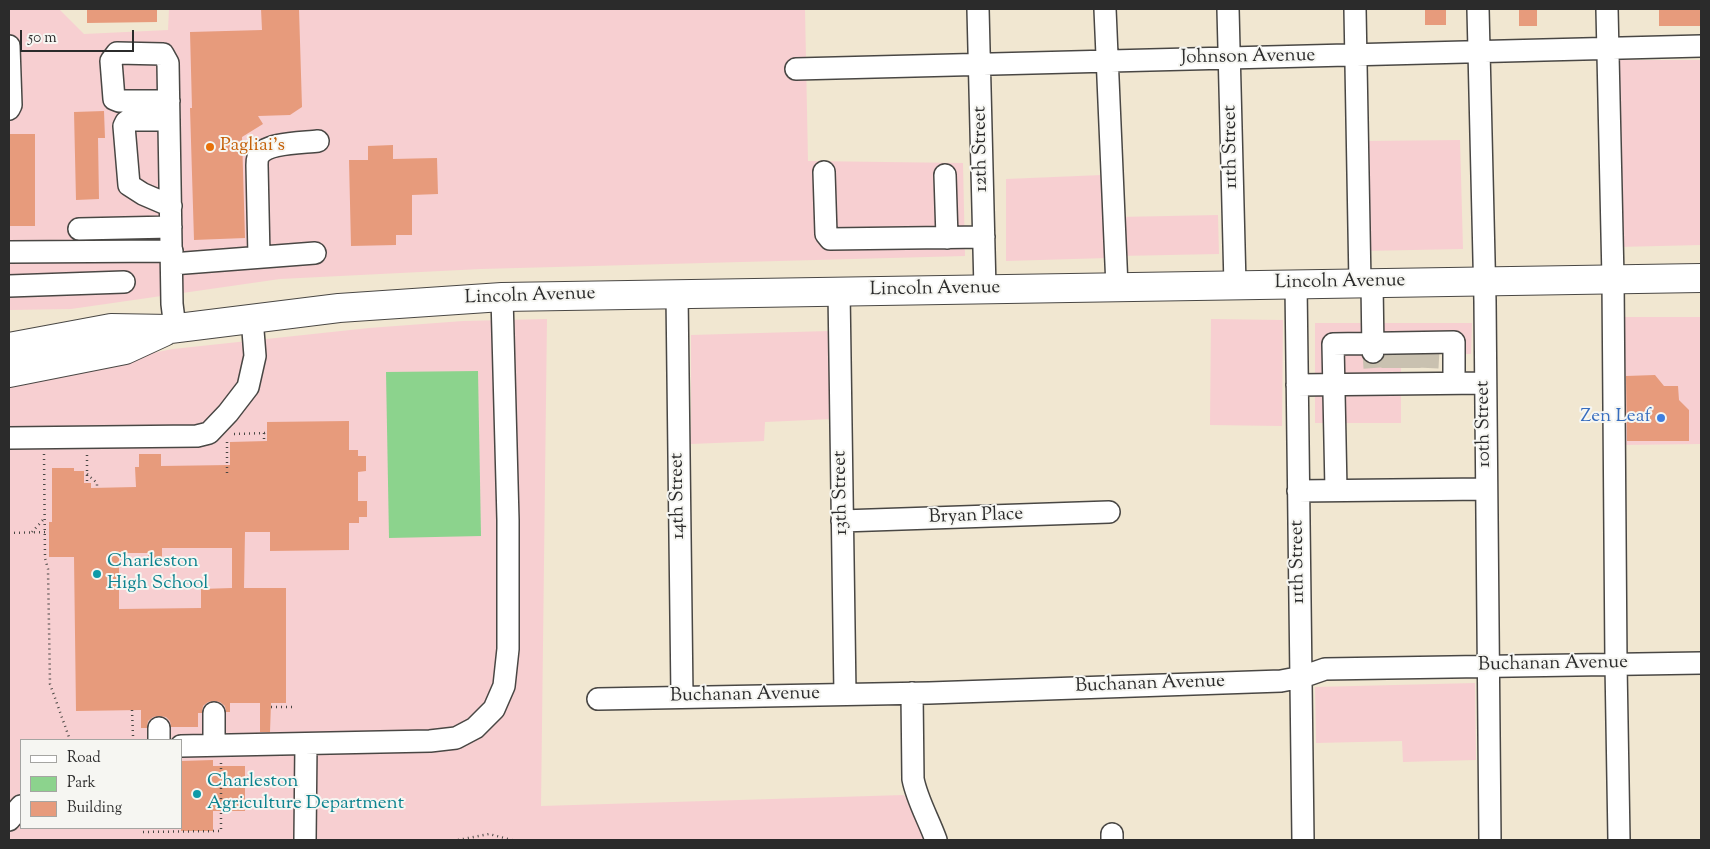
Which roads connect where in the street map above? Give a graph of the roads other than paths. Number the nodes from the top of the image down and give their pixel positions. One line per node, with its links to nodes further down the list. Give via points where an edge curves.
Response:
1 (978, 9): 14 (street, 12th Street)
2 (1106, 9): 13 (street)
3 (1228, 9): 12 (street, 11th Street)
4 (1354, 9): 11 (street)
5 (1478, 9): 10 (street, 10th Street)
6 (1606, 9): 9 (street)
7 (9, 46): 16 (street)
8 (1701, 46): 9 (street, Johnson Avenue)
9 (1608, 49): 10 (street, Johnson Avenue); 30 (street)
10 (1479, 52): 11 (street, Johnson Avenue); 31 (street, 10th Street)
11 (1355, 55): 12 (street, Johnson Avenue); 33 (street)
12 (1230, 58): 13 (street, Johnson Avenue); 35 (street, 11th Street)
13 (1107, 62): 14 (street, Johnson Avenue); 37 (street)
14 (980, 65): 15 (street, Johnson Avenue); 23 (street, 12th Street)
15 (796, 69)
16 (9, 109)
17 (318, 141): 28 (street, via 278,145 258,156)
18 (824, 172): 24 (street, via 826,234 830,239)
19 (946, 175): 24 (street)
20 (171, 206): 20 (street, via 169,111 129,120 124,126 129,185); 21 (street)
21 (171, 227): 22 (street); 27 (street)
22 (79, 229)
23 (984, 237): 24 (street); 38 (street, 12th Street)
24 (947, 238)
25 (9, 252): 27 (street)
26 (315, 253): 28 (street)
27 (172, 257): 28 (street); 43 (street)
28 (259, 257)
29 (1701, 278): 30 (main road, Lincoln Avenue)
30 (1613, 279): 31 (main road, Lincoln Avenue); 58 (street)
31 (1485, 281): 33 (main road, Lincoln Avenue); 48 (street, 10th Street)
32 (124, 282): 36 (street)
33 (1366, 283): 34 (main road, Lincoln Avenue); 45 (street)
34 (1296, 284): 35 (main road, Lincoln Avenue); 49 (street, 11th Street)
35 (1235, 285): 37 (main road, Lincoln Avenue)
36 (9, 286)
37 (1116, 287): 38 (main road, Lincoln Avenue)
38 (985, 289): 39 (main road, Lincoln Avenue)
39 (839, 291): 40 (main road, Lincoln Avenue); 56 (street, 13th Street)
40 (677, 294): 41 (main road, Lincoln Avenue); 63 (street, 14th Street)
41 (502, 297): 42 (main road, Lincoln Avenue, via 339,308); 66 (street, via 508,649 504,686 494,709 475,728 456,738 430,742)
42 (252, 318): 43 (main road, Lincoln Avenue); 51 (street, via 255,356 248,386 209,433 197,436)
43 (173, 329): 44 (main road, Lincoln Avenue, via 111,328); 46 (main road, Lincoln Avenue, via 125,350)
44 (9, 347)
45 (1401, 362): 47 (street); 47 (street, via 1454,342); 50 (street); 50 (street, via 1333,344)
46 (9, 372)
47 (1454, 383): 48 (street)
48 (1485, 383): 52 (street, 10th Street)
49 (1297, 385): 50 (street); 54 (street, 11th Street)
50 (1334, 385): 53 (street)
51 (11, 437)
52 (1486, 489): 53 (street); 59 (street, 10th Street)
53 (1336, 490): 54 (street)
54 (1298, 491): 60 (street, 11th Street)
55 (1109, 512): 56 (street, Bryan Place)
56 (842, 521): 62 (street, 13th Street)
57 (1701, 663): 58 (street, Buchanan Avenue)
58 (1616, 664): 59 (street, Buchanan Avenue); 75 (street)
59 (1488, 666): 60 (street, Buchanan Avenue, via 1325,670); 74 (street, 10th Street)
60 (1302, 677): 61 (street, Buchanan Avenue, via 1281,681); 73 (street, 11th Street)
61 (912, 693): 62 (street, Buchanan Avenue); 72 (street, via 913,779)
62 (845, 694): 63 (street, Buchanan Avenue)
63 (682, 697): 64 (street, Buchanan Avenue)
64 (598, 699)
65 (214, 713): 68 (street)
66 (306, 744): 68 (street); 71 (street)
67 (182, 746): 68 (street)
68 (217, 750)
69 (20, 807): 70 (street)
70 (9, 820)
71 (306, 840)
72 (936, 840)
73 (1303, 840)
74 (1490, 840)
75 (1619, 840)

